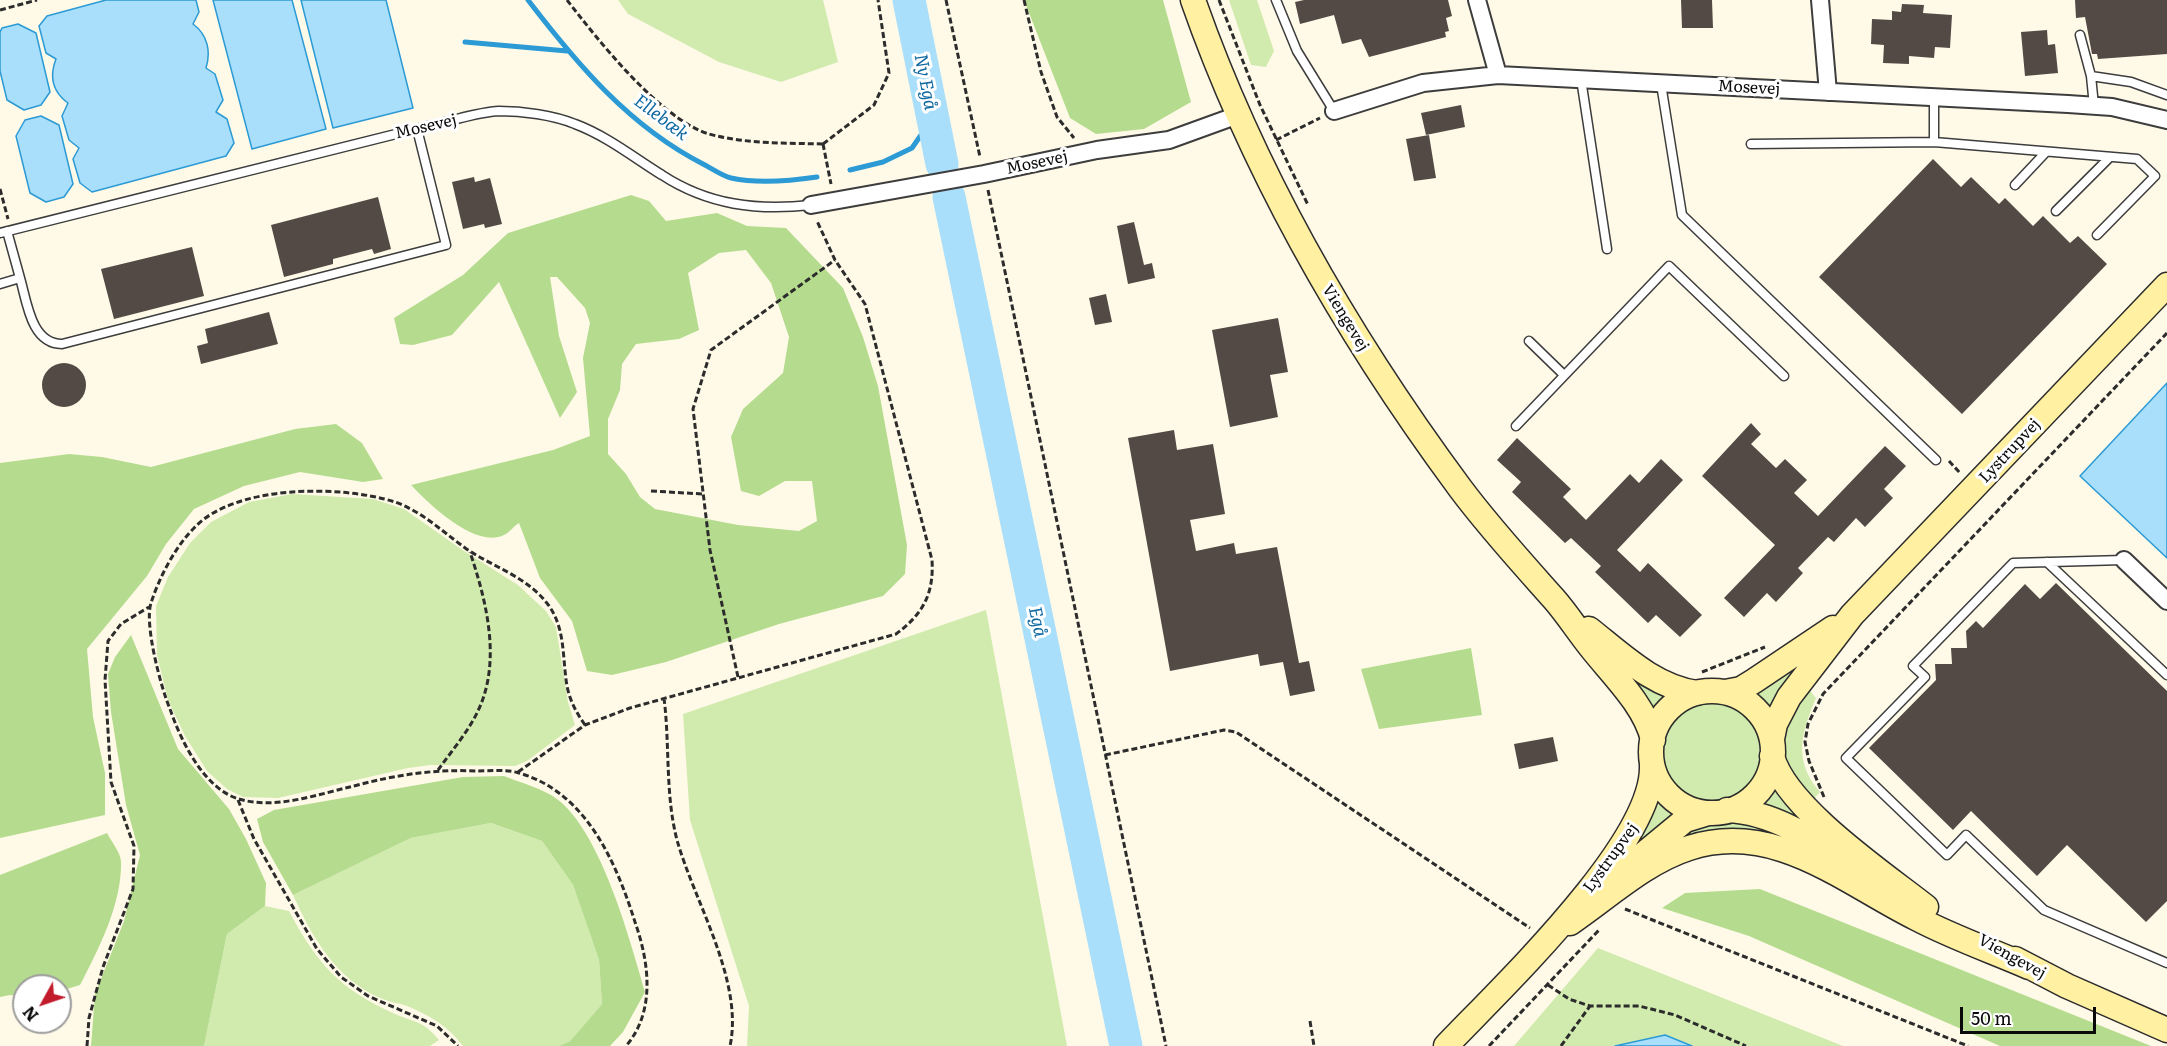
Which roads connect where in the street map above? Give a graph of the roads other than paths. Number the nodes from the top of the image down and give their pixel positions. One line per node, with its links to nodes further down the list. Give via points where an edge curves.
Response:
1 (1193, 0): 15 (street, Viengevej)
2 (1276, 0): 14 (lane, via 1297,51)
3 (1477, 0): 6 (street)
4 (1820, 0): 10 (street)
5 (2080, 36): 7 (lane)
6 (1498, 75): 8 (street, Mosevej); 14 (street, Mosevej, via 1423,83)
7 (2091, 76): 11 (lane, via 2131,81); 13 (lane)
8 (1581, 80): 9 (street, Mosevej); 27 (lane)
9 (1661, 84): 10 (street, Mosevej); 35 (lane, via 1683,215)
10 (1828, 92): 12 (street, Mosevej)
11 (2167, 95)
12 (1934, 99): 13 (street, Mosevej); 18 (lane)
13 (2094, 106): 16 (street, Mosevej)
14 (1334, 111)
15 (1238, 115): 23 (street, Mosevej, via 1169,140 1097,150); 38 (street, Viengevej, via 1321,278 1373,365 1461,490)
16 (2167, 120)
17 (417, 129): 23 (lane, Mosevej, via 498,111 541,116 574,123 608,139 700,196 734,205 775,209); 25 (lane, Mosevej); 28 (lane, via 446,245 62,344 53,344 39,334)
18 (1934, 142): 19 (lane); 20 (lane)
19 (1750, 144)
20 (2046, 152): 21 (lane); 22 (lane)
21 (2110, 157): 24 (lane); 26 (lane, via 2137,159 2155,176)
22 (2015, 185)
23 (811, 205)
24 (2056, 211)
25 (6, 231): 28 (lane)
26 (2097, 235)
27 (1606, 249)
28 (20, 278): 29 (lane)
29 (0, 284)
30 (2167, 285): 40 (street, Lystrupvej)
31 (1529, 341): 32 (lane)
32 (1564, 375): 33 (lane, via 1669,266); 34 (lane)
33 (1784, 376)
34 (1516, 426)
35 (1936, 460)
36 (2124, 560): 37 (lane); 39 (street)
37 (2048, 562): 41 (lane); 51 (lane, via 2013,563 1914,666 1924,677 1846,758 1947,855 1965,835 2044,910)
38 (1555, 601): 42 (street, Viengevej, via 1654,678 1671,687); 44 (street, Viengevej, via 1640,711)
39 (2167, 601)
40 (1852, 615): 43 (street, Lystrupvej, via 1741,689); 45 (street, Lystrupvej, via 1789,697 1775,724)
41 (2167, 675)
42 (1698, 683): 43 (street); 44 (street, via 1667,711)
43 (1725, 692): 45 (street, via 1754,708 1767,723)
44 (1653, 740): 46 (street)
45 (1772, 747): 47 (street, via 1766,778 1757,792 1738,806); 48 (street, Viengevej, via 1780,776 1812,811 1852,849)
46 (1652, 765): 47 (street, via 1669,795 1686,807); 50 (street, Lystrupvej, via 1645,805 1631,832)
47 (1718, 811): 48 (street, Viengevej, via 1755,814 1787,826 1875,881); 49 (street, Lystrupvej, via 1690,817 1646,850)
48 (1926, 907): 52 (street, Viengevej)
49 (1570, 923): 50 (street, Lystrupvej); 52 (street, via 1676,853 1714,841 1757,841 1797,854 1919,920)
50 (1547, 940): 54 (street, Lystrupvej)
51 (2167, 963)
52 (2029, 967): 53 (street, Viengevej)
53 (2167, 1030)
54 (1446, 1046)

